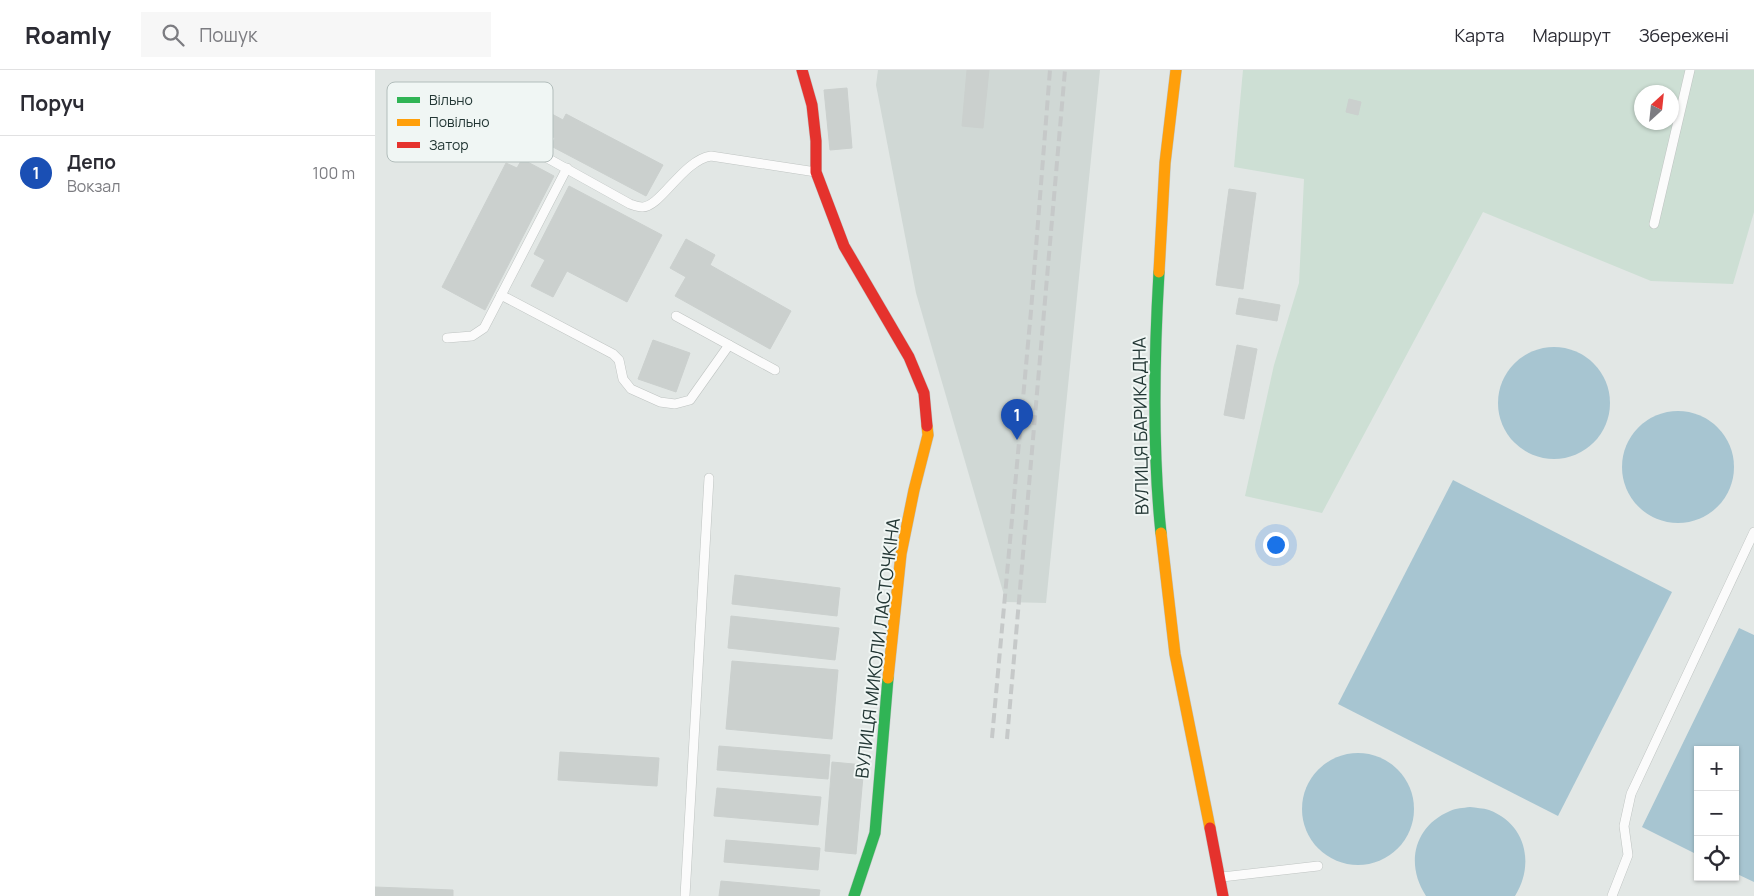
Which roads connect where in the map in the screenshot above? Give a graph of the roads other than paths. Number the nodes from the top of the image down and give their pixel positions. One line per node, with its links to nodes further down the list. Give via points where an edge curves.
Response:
1 (802, 70): 6 (street, ВУЛИЦЯ МИКОЛИ ЛАСТОЧКІНА, via 812,105)
2 (1176, 70): 16 (street, ВУЛИЦЯ БАРИКАДНА, via 1165,163 1156,324 1156,485 1175,654)
3 (1690, 70): 7 (lane)
4 (553, 160): 5 (lane)
5 (567, 168): 6 (lane, via 630,204 643,207 652,204 693,163 711,156); 8 (lane)
6 (816, 172): 18 (street, ВУЛИЦЯ МИКОЛИ ЛАСТОЧКІНА, via 844,246 913,366 924,393 928,435 901,554 875,833)
7 (1654, 224)
8 (501, 295): 10 (lane, via 484,328 472,336); 11 (lane, via 613,354 619,360 623,380 631,389 660,402 675,404 690,400)
9 (676, 316): 11 (lane)
10 (447, 338)
11 (729, 345): 12 (lane)
12 (775, 370)
13 (709, 478): 17 (lane)
14 (1754, 532): 20 (lane, via 1631,794 1624,826 1628,856)
15 (1318, 866): 16 (lane)
16 (1219, 877): 19 (street, ВУЛИЦЯ БАРИКАДНА)
17 (685, 896)
18 (853, 896)
19 (1223, 896)
20 (1612, 896)

